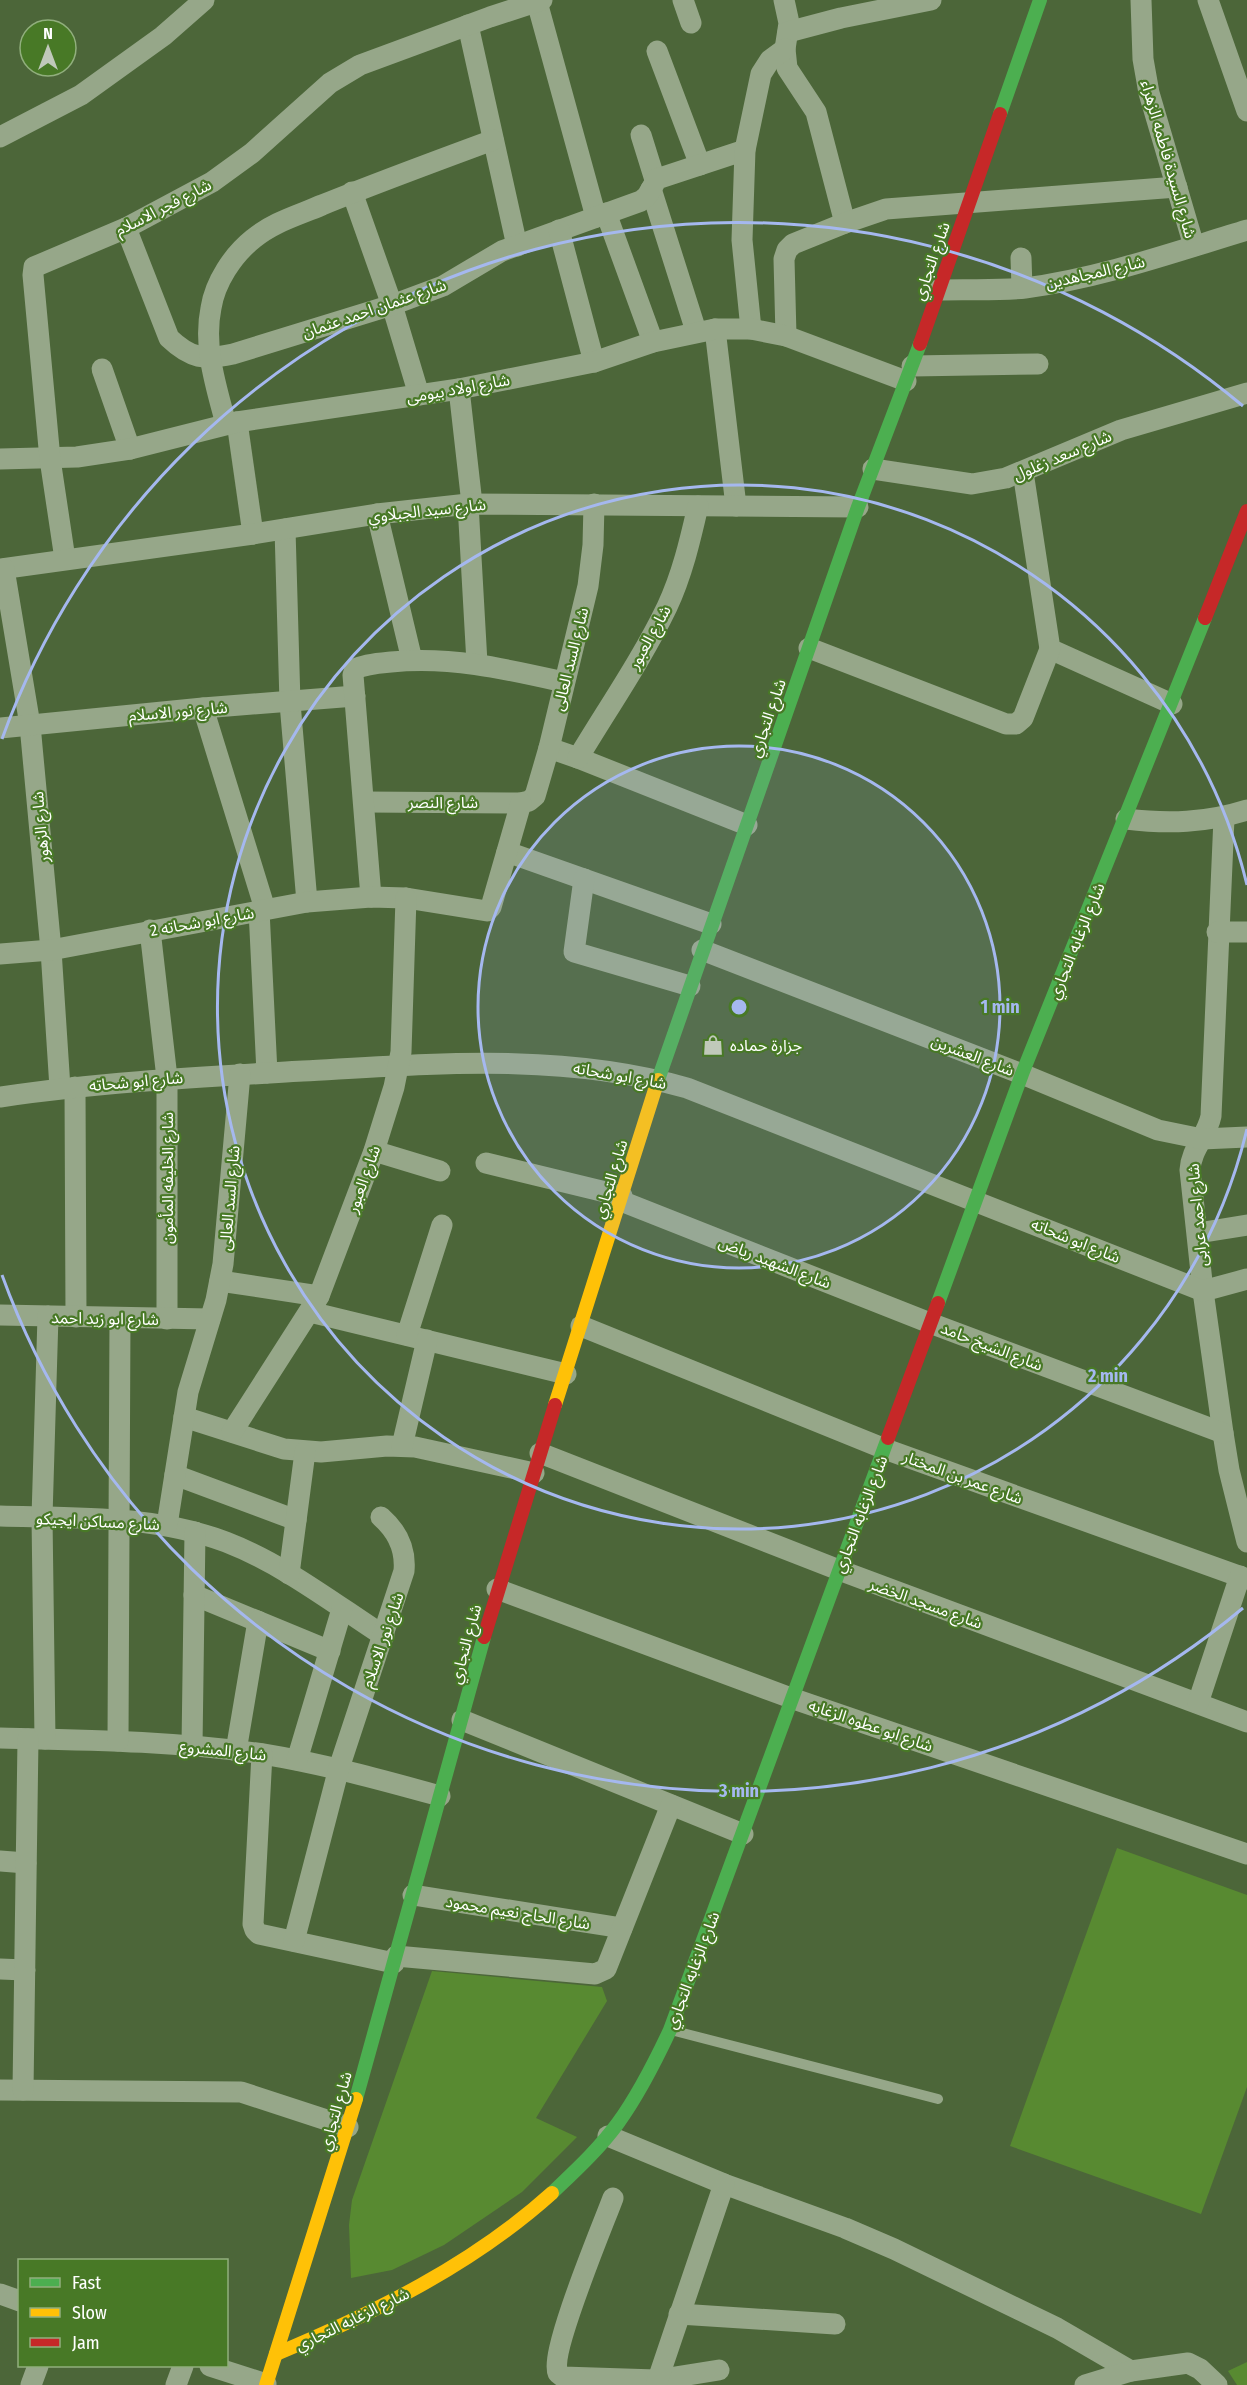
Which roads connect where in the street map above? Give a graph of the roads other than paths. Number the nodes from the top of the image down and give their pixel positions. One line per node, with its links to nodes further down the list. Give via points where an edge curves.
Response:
1 (204, 0): 16 (street, via 163,36 81,95)
2 (683, 0): 10 (street)
3 (784, 0): 12 (street, via 788,15)
4 (931, 0): 12 (street, via 841,18)
5 (1040, 0): 23 (street, شارع التجاري)
6 (1141, 0): 21 (street, شارع السيدة فاطمه الزهراء, via 1143,59 1149,93)
7 (1208, 0): 14 (street)
8 (539, 1): 9 (street, شارع فجر الاسلام); 24 (street)
9 (486, 8): 11 (street, شارع فجر الاسلام)
10 (691, 23)
11 (468, 25): 17 (street); 26 (street, شارع فجر الاسلام, via 344,73 233,169)
12 (786, 41): 18 (street, via 761,74); 25 (street, via 787,68 816,112)
13 (657, 51): 19 (street)
14 (1247, 111)
15 (640, 135): 20 (street)
16 (0, 137)
17 (493, 140): 22 (street); 29 (street)
18 (745, 150): 19 (street, شارع عثمان احمد عثمان); 35 (street, via 742,240)
19 (700, 165): 20 (street, شارع عثمان احمد عثمان)
20 (653, 184): 24 (street, شارع عثمان احمد عثمان, via 643,200); 36 (street)
21 (1177, 187): 23 (street); 30 (street, شارع السيدة فاطمه الزهراء)
22 (352, 192): 34 (street); 39 (street, via 275,224 234,258 211,306)
23 (969, 203): 25 (street, via 886,209); 33 (street, شارع التجاري)
24 (601, 215): 28 (street, شارع عثمان احمد عثمان); 38 (street)
25 (844, 222): 37 (street, via 792,244 784,254)
26 (126, 228): 39 (street, via 170,338 181,349); 50 (street, شارع فجر الاسلام, via 37,264 33,271)
27 (1247, 230): 30 (street, شارع المجاهدين)
28 (559, 231): 29 (street, شارع عثمان احمد عثمان); 40 (street)
29 (516, 246): 34 (street, شارع عثمان احمد عثمان, via 443,286)
30 (1194, 246): 32 (street, شارع المجاهدين, via 1101,273)
31 (1021, 258): 32 (street)
32 (1022, 288): 33 (street, شارع المجاهدين)
33 (938, 290): 43 (street, شارع التجاري)
34 (392, 305): 39 (street, شارع عثمان احمد عثمان); 46 (street)
35 (750, 329): 36 (street, شارع اولاد بيومى); 37 (street, شارع اولاد بيومى)
36 (706, 330): 38 (street, شارع اولاد بيومى); 56 (street)
37 (786, 336): 43 (street, شارع اولاد بيومى)
38 (653, 342): 40 (street, شارع اولاد بيومى)
39 (210, 359): 47 (street)
40 (594, 362): 44 (street, شارع اولاد بيومى)
41 (1038, 364): 43 (street)
42 (102, 369): 48 (street)
43 (909, 374): 51 (street, شارع التجاري)
44 (459, 389): 46 (street, شارع اولاد بيومى); 53 (street)
45 (1247, 393): 52 (street, شارع سعد زغلول, via 1121,430)
46 (419, 395): 47 (street, شارع اولاد بيومى)
47 (232, 423): 48 (street, شارع اولاد بيومى); 61 (street)
48 (130, 449): 50 (street, شارع اولاد بيومى)
49 (0, 459): 50 (street, شارع اولاد بيومى)
50 (50, 459): 62 (street, شارع فجر الاسلام)
51 (873, 469): 52 (street, شارع سعد زغلول, via 972,483); 57 (street, شارع التجاري)
52 (1023, 472): 65 (street)
53 (470, 504): 54 (street, شارع سيد الجبلاوي); 58 (street, شارع سيد الجبلاوي); 67 (street)
54 (594, 504): 55 (street, شارع سيد الجبلاوي); 68 (street, شارع السد العالى, via 588,586)
55 (698, 506): 56 (street, شارع سيد الجبلاوي); 76 (street, شارع العبور, via 667,606)
56 (736, 506): 57 (street, شارع سيد الجبلاوي)
57 (858, 507): 64 (street, شارع التجاري)
58 (377, 514): 60 (street, شارع سيد الجبلاوي); 66 (street)
59 (1247, 514): 71 (street, شارع الزغابه التجاري)
60 (285, 529): 61 (street, شارع سيد الجبلاوي); 70 (street)
61 (253, 534): 62 (street, شارع سيد الجبلاوي)
62 (65, 559): 63 (street, شارع سيد الجبلاوي)
63 (2, 569): 73 (street, شارع الزهور)
64 (809, 648): 65 (street, via 1016,724 1023,718); 82 (street, شارع التجاري)
65 (1050, 649): 71 (street)
66 (412, 660): 67 (street); 69 (street, via 358,667 353,675)
67 (477, 663): 68 (street)
68 (564, 682): 75 (street, شارع السد العالى)
69 (355, 696): 70 (street, شارع نور الاسلام); 77 (street)
70 (290, 703): 72 (street, شارع نور الاسلام); 87 (street)
71 (1172, 704): 81 (street, شارع الزغابه التجاري)
72 (203, 708): 73 (street, شارع نور الاسلام); 88 (street)
73 (30, 725): 74 (street, شارع نور الاسلام); 94 (street, شارع الزهور)
74 (0, 728)
75 (549, 748): 76 (street); 78 (street, شارع السد العالى, via 535,796)
76 (578, 758): 82 (street)
77 (365, 802): 78 (street, شارع النصر); 85 (street)
78 (521, 803): 83 (street)
79 (1247, 810): 80 (street)
80 (1224, 818): 81 (street, via 1175,823); 91 (street, شارع احمد عرابى)
81 (1126, 819): 100 (street, شارع الزغابه التجاري)
82 (747, 825): 89 (street, شارع التجاري)
83 (507, 852): 84 (street); 86 (street, شارع ابو شحاته 2, via 487,911)
84 (584, 879): 89 (street); 96 (street, via 574,952)
85 (370, 897): 86 (street, شارع ابو شحاته 2); 87 (street, شارع ابو شحاته 2)
86 (406, 898): 97 (street, شارع العبور)
87 (307, 902): 88 (street, شارع ابو شحاته 2)
88 (262, 910): 90 (street, شارع ابو شحاته 2); 98 (street)
89 (711, 924): 93 (street, شارع التجاري)
90 (150, 930): 94 (street, شارع ابو شحاته 2); 101 (street, شارع الخليفه المأمون)
91 (1217, 932): 92 (street); 106 (street, شارع احمد عرابى, via 1211,1116)
92 (1247, 932)
93 (702, 950): 96 (street, شارع التجاري); 100 (street, شارع العشرين)
94 (51, 951): 95 (street, شارع ابو شحاته 2); 103 (street, شارع الزهور)
95 (0, 954)
96 (690, 986): 102 (street, شارع التجاري)
97 (399, 1066): 98 (street, شارع ابو شحاته); 102 (street, شارع ابو شحاته, via 541,1064); 107 (street, شارع العبور)
98 (267, 1073): 99 (street, شارع ابو شحاته)
99 (240, 1074): 101 (street, شارع ابو شحاته); 116 (street, شارع السد العالى)
100 (1022, 1074): 106 (street, شارع العشرين, via 1158,1130); 111 (street, شارع الزغابه التجاري)
101 (167, 1078): 103 (street, شارع ابو شحاته); 123 (street, شارع الخليفه المأمون)
102 (658, 1079): 110 (street, شارع التجاري); 111 (street, شارع ابو شحاته)
103 (68, 1087): 104 (street, شارع ابو شحاته); 121 (street, شارع الزهور)
104 (0, 1097)
105 (1247, 1137): 106 (street, شارع العشرين)
106 (1202, 1139): 114 (street, شارع احمد عرابى, via 1191,1162)
107 (374, 1151): 109 (street); 118 (street, شارع العبور)
108 (486, 1163): 110 (street, شارع الشهيد رياض)
109 (440, 1171)
110 (621, 1199): 125 (street, شارع الشهيد رياض); 126 (street, شارع التجاري)
111 (975, 1200): 117 (street, شارع ابو شحاته); 125 (street, شارع الزغابه التجاري)
112 (442, 1224): 127 (street)
113 (1247, 1225): 114 (street)
114 (1198, 1233): 117 (street, شارع احمد عرابى)
115 (1247, 1279): 117 (street)
116 (220, 1281): 118 (street); 124 (street, شارع السد العالى)
117 (1203, 1291): 131 (street, شارع احمد عرابى)
118 (314, 1304): 127 (street); 130 (street, شارع العبور)
119 (0, 1315): 120 (street, شارع ابو زيد احمد)
120 (48, 1316): 121 (street, شارع ابو زيد احمد); 139 (street)
121 (76, 1317): 122 (street, شارع ابو زيد احمد)
122 (120, 1318): 123 (street, شارع ابو زيد احمد); 141 (street)
123 (167, 1319): 124 (street, شارع ابو زيد احمد)
124 (210, 1319): 129 (street)
125 (930, 1323): 131 (street, شارع الشيخ حامد); 133 (street, شارع الزغابه التجاري)
126 (581, 1326): 128 (street, شارع التجاري); 133 (street, شارع عمر بن المختار)
127 (417, 1338): 128 (street); 132 (street)
128 (566, 1374): 135 (street, شارع التجاري)
129 (184, 1417): 130 (street, شارع مسجد الخضر); 137 (street)
130 (232, 1432): 134 (street, شارع مسجد الخضر)
131 (1223, 1433): 136 (street, شارع احمد عرابى)
132 (402, 1446): 134 (street, شارع مسجد الخضر); 135 (street, شارع مسجد الخضر)
133 (885, 1449): 146 (street, شارع الزغابه التجاري); 148 (street, شارع عمر بن المختار)
134 (305, 1452): 142 (street)
135 (537, 1463): 146 (street, شارع مسجد الخضر); 149 (street, شارع التجاري)
136 (1238, 1467): 145 (street, شارع احمد عرابى)
137 (175, 1475): 142 (street); 143 (street)
138 (0, 1516): 139 (street, شارع مساكن ايجيكو)
139 (42, 1517): 141 (street, شارع مساكن ايجيكو); 160 (street)
140 (381, 1517): 153 (street, شارع نور الاسلام, via 401,1541 405,1562)
141 (119, 1520): 143 (street, شارع مساكن ايجيكو); 161 (street)
142 (296, 1520): 147 (street)
143 (167, 1525): 144 (street, شارع مساكن ايجيكو)
144 (195, 1532): 147 (street, شارع مساكن ايجيكو, via 228,1543); 150 (street)
145 (1247, 1542)
146 (838, 1570): 155 (street, شارع الزغابه التجاري); 156 (street, شارع مسجد الخضر)
147 (289, 1574): 151 (street, شارع مساكن ايجيكو)
148 (1244, 1577): 156 (street)
149 (497, 1589): 155 (street, شارع ابو عطوه الزغابه); 157 (street, شارع التجاري)
150 (194, 1595): 152 (street); 162 (street)
151 (342, 1609): 153 (street, شارع مساكن ايجيكو); 154 (street)
152 (258, 1621): 154 (street); 163 (street)
153 (384, 1636): 166 (street, شارع نور الاسلام)
154 (330, 1651): 165 (street)
155 (791, 1698): 169 (street, شارع الزغابه التجاري); 170 (street, شارع ابو عطوه الزغابه)
156 (1198, 1703): 158 (street, شارع مسجد الخضر)
157 (462, 1720): 167 (street, شارع التجاري); 168 (street)
158 (1247, 1722)
159 (0, 1738): 160 (street, شارع المشروع)
160 (36, 1739): 161 (street, شارع المشروع); 172 (street)
161 (118, 1741): 162 (street, شارع المشروع)
162 (192, 1746): 163 (street, شارع المشروع)
163 (236, 1751): 164 (street, شارع المشروع)
164 (262, 1754): 165 (street, شارع المشروع); 175 (street, via 253,1924 259,1934)
165 (297, 1760): 166 (street, شارع المشروع)
166 (339, 1768): 167 (street, شارع المشروع); 175 (street, شارع نور الاسلام)
167 (440, 1796): 173 (street, شارع التجاري)
168 (671, 1805): 169 (street); 174 (street)
169 (743, 1834): 179 (street, شارع الزغابه التجاري)
170 (1247, 1854)
171 (0, 1861): 172 (street)
172 (26, 1863): 178 (street)
173 (413, 1895): 174 (street, شارع الحاج نعيم محمود); 176 (street, شارع التجاري)
174 (622, 1928): 176 (street, via 606,1969 596,1974)
175 (294, 1941): 176 (street)
176 (395, 1959): 183 (street, شارع التجاري)
177 (0, 1969): 178 (street)
178 (25, 1970): 181 (street)
179 (670, 2030): 182 (lane); 184 (street, شارع الزغابه التجاري, via 641,2090)
180 (0, 2090): 181 (street)
181 (23, 2090): 183 (street, via 241,2091)
182 (938, 2099)
183 (348, 2127): 191 (street, شارع التجاري)
184 (608, 2136): 185 (street); 191 (street, شارع الزغابه التجاري, via 543,2199 481,2248 381,2307)
185 (724, 2184): 189 (street); 196 (street, via 894,2249 1057,2328)
186 (613, 2198): 197 (street, via 572,2307 556,2368 563,2377)
187 (0, 2294): 188 (street)
188 (18, 2300)
189 (679, 2314): 190 (street); 197 (street)
190 (835, 2324)
191 (276, 2354): 200 (street, شارع التجاري)
192 (38, 2367): 198 (street)
193 (183, 2367): 199 (street)
194 (213, 2367): 200 (street)
195 (719, 2370): 197 (street)
196 (1131, 2371): 201 (street); 202 (street, via 1188,2363)
197 (656, 2383)
198 (31, 2385)
199 (176, 2385)
200 (266, 2385)
201 (1085, 2385)
202 (1217, 2385)

